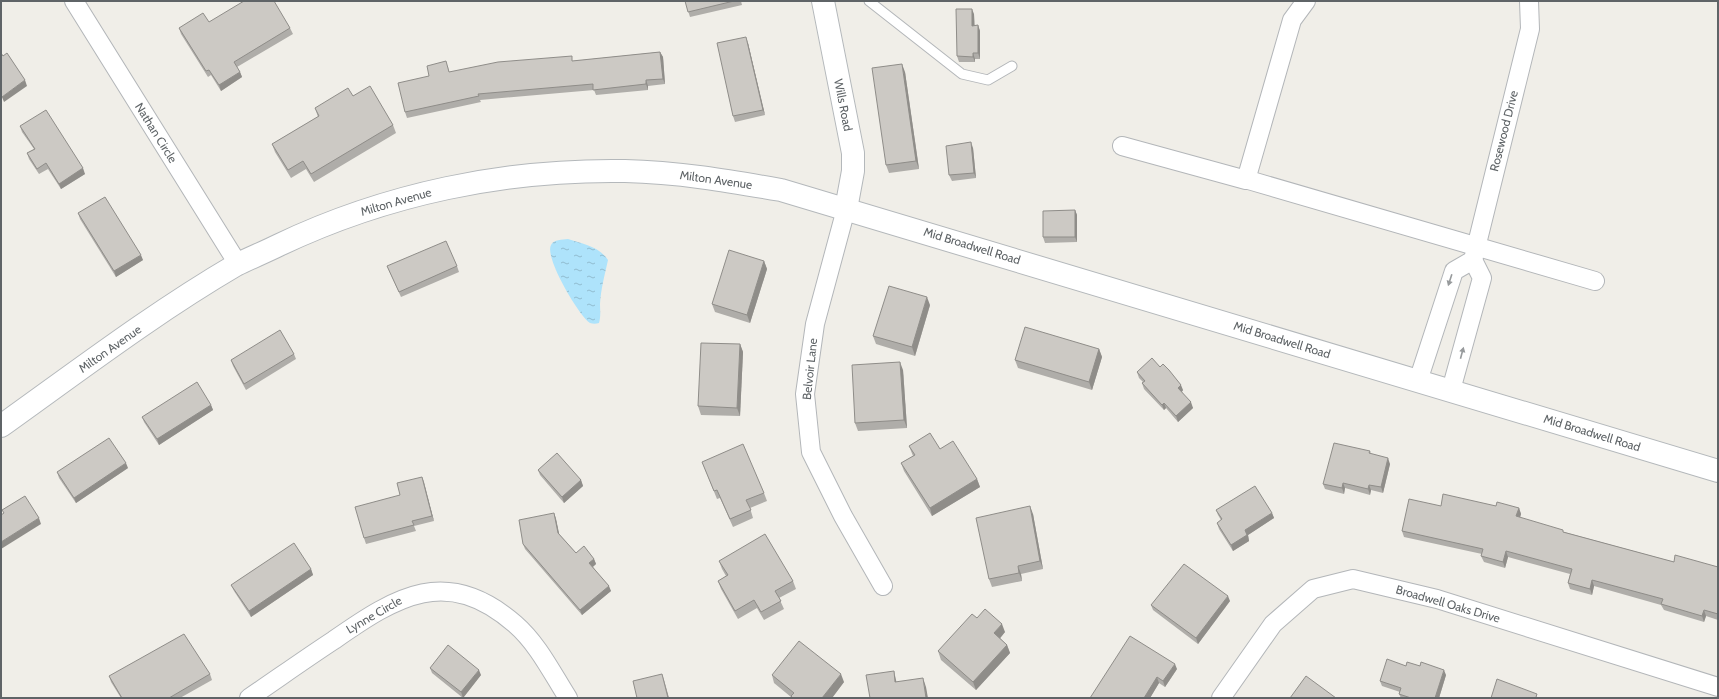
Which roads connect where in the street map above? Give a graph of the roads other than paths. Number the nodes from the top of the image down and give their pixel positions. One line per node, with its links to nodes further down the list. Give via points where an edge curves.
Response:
1 (74, 1): 11 (street, Nathan Circle)
2 (822, 1): 9 (street, Wills Road, via 853,153 854,171)
3 (869, 1): 6 (lane, via 962,74 988,80)
4 (1306, 1): 8 (street, via 1292,20)
5 (1529, 1): 10 (street, Rosewood Drive, via 1530,30)
6 (1012, 66)
7 (1122, 146): 8 (street)
8 (1245, 180): 10 (street)
9 (846, 209): 11 (street, Milton Avenue, via 781,190 705,176 625,171 545,173 466,183 387,202 312,229); 13 (street, Mid Broadwell Road); 17 (street, Belvoir Lane, via 815,324 805,394 811,452 843,516)
10 (1475, 254): 12 (street); 13 (street, one-way to 13, via 1454,271); 14 (street, one-way to 10, via 1482,278)
11 (238, 264): 15 (street, Milton Avenue, via 172,306)
12 (1595, 281)
13 (1418, 381): 14 (street, Mid Broadwell Road)
14 (1451, 390): 16 (street, Mid Broadwell Road)
15 (1, 426)
16 (1718, 471)
17 (883, 586)
18 (1718, 687): 21 (street, Broadwell Oaks Drive, via 1437,599 1353,579 1313,589 1273,624)
19 (249, 698): 20 (street, Lynne Circle, via 372,614 405,597 434,591 469,596 497,610 515,624 531,640)
20 (568, 698)
21 (1221, 698)

